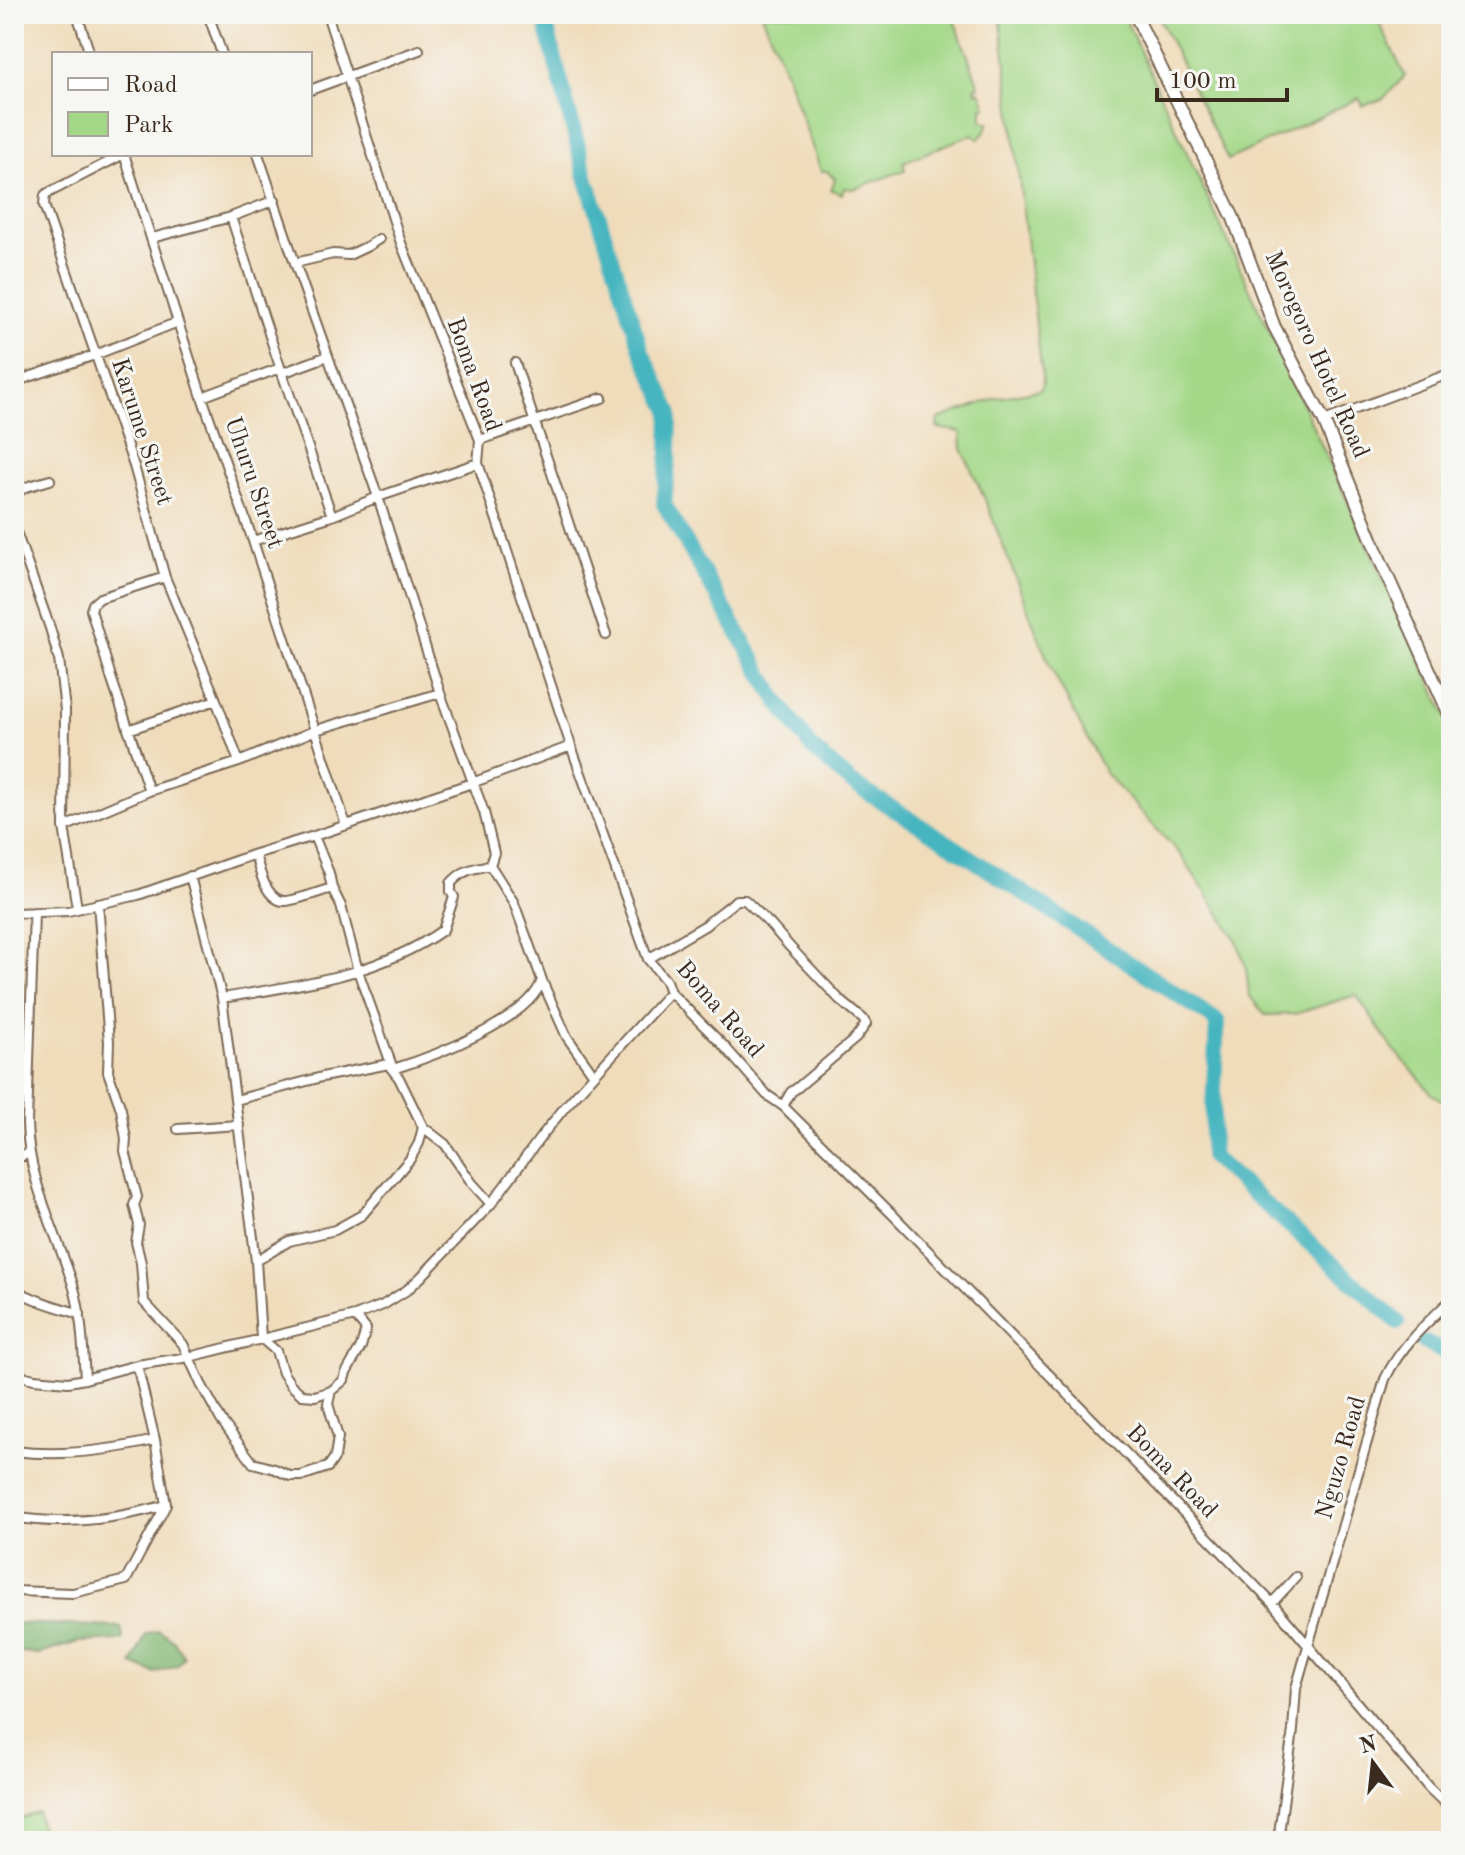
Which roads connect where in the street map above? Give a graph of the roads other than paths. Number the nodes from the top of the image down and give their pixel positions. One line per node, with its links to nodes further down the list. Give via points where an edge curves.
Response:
1 (77, 14): 6 (street)
2 (208, 14): 7 (street)
3 (327, 14): 8 (street, Boma Road)
4 (1135, 14): 28 (street, Morogoro Hotel Road, via 1233,217 1274,326)
5 (419, 50): 8 (street)
6 (89, 52)
7 (221, 52)
8 (346, 77): 9 (street); 29 (street, Boma Road, via 401,243)
9 (312, 89)
10 (120, 156): 19 (street, Karume Street, via 48,193 44,200)
11 (125, 156): 15 (street, Uhuru Street)
12 (259, 156): 13 (street)
13 (275, 200): 14 (street); 17 (street)
14 (231, 217): 15 (street); 22 (street)
15 (152, 238): 18 (street, Uhuru Street)
16 (379, 239): 17 (street, via 349,255)
17 (295, 263): 20 (street)
18 (178, 322): 19 (street); 25 (street, Uhuru Street)
19 (95, 355): 24 (street); 37 (street, Karume Street)
20 (328, 356): 22 (street); 33 (street)
21 (515, 363): 27 (street)
22 (282, 373): 25 (street, via 280,368); 34 (street)
23 (1451, 373): 28 (street)
24 (14, 382)
25 (202, 397): 36 (street, Uhuru Street)
26 (602, 398): 27 (street)
27 (534, 421): 29 (street); 38 (street)
28 (1324, 421): 41 (street, Morogoro Hotel Road)
29 (480, 440): 30 (street, Boma Road)
30 (478, 463): 33 (street); 44 (street, Boma Road)
31 (50, 480): 32 (street)
32 (14, 494)
33 (378, 497): 34 (street); 39 (street)
34 (332, 516): 36 (street)
35 (14, 526): 49 (street, via 59,659 65,710)
36 (253, 541): 43 (street, Uhuru Street)
37 (165, 577): 40 (street, Karume Street); 42 (street, via 100,598 92,606)
38 (606, 635)
39 (440, 693): 43 (street); 46 (street)
40 (216, 700): 42 (street); 45 (street, Karume Street)
41 (1451, 718)
42 (128, 730): 47 (street)
43 (316, 730): 45 (street); 48 (street, Uhuru Street)
44 (571, 746): 46 (street); 59 (street, Boma Road)
45 (239, 762): 47 (street)
46 (472, 783): 48 (street); 52 (street, via 494,853)
47 (149, 791): 49 (street)
48 (346, 825): 50 (street)
49 (64, 827): 56 (street)
50 (314, 836): 51 (street); 54 (street)
51 (255, 854): 53 (street); 54 (street, via 265,887 275,898 292,900)
52 (490, 865): 60 (street, via 466,870 451,883 454,897 443,930); 61 (street, via 514,903)
53 (190, 876): 55 (street); 63 (street)
54 (332, 888): 60 (street)
55 (98, 903): 56 (street); 82 (street, via 108,1072 121,1109 137,1197 144,1302)
56 (77, 908): 57 (street)
57 (34, 912): 58 (street); 73 (street)
58 (14, 913)
59 (648, 959): 62 (street, Boma Road); 69 (street, via 706,925 736,900 745,900 863,1019 866,1024 856,1038 791,1092)
60 (358, 971): 63 (street); 66 (street)
61 (542, 980): 64 (street); 65 (street)
62 (670, 992): 67 (street); 69 (street, Boma Road)
63 (222, 998): 68 (street)
64 (527, 1003): 65 (street); 66 (street, via 466,1040 414,1063)
65 (553, 1005): 67 (street, via 567,1037)
66 (391, 1066): 68 (street, via 322,1077); 71 (street)
67 (594, 1075): 75 (street)
68 (236, 1100): 70 (street)
69 (783, 1106): 93 (street, Boma Road)
70 (239, 1125): 72 (street); 76 (street)
71 (423, 1127): 75 (street, via 445,1144); 76 (street, via 410,1159 362,1215 335,1230 289,1241)
72 (178, 1129)
73 (30, 1153): 74 (street); 79 (street)
74 (14, 1159)
75 (491, 1204): 80 (street, via 407,1290)
76 (256, 1261): 81 (street)
77 (14, 1289): 79 (street)
78 (1451, 1300): 94 (street, Nguzo Road, via 1391,1367)
79 (80, 1314): 85 (street)
80 (355, 1316): 81 (street); 86 (street, via 366,1329 361,1347 344,1380)
81 (261, 1338): 82 (street); 86 (street, via 276,1351 283,1373 302,1395)
82 (189, 1357): 83 (street); 86 (street, via 245,1454 253,1463 290,1476 325,1469 334,1460 338,1437 328,1404)
83 (137, 1365): 85 (street); 87 (street)
84 (14, 1374): 85 (street, via 68,1382)
85 (85, 1379)
86 (331, 1391)
87 (155, 1440): 88 (street, via 89,1452); 89 (street)
88 (14, 1451)
89 (166, 1505): 90 (street, via 85,1520); 92 (street, via 126,1580 73,1593)
90 (14, 1517)
91 (1296, 1577): 93 (street)
92 (14, 1591)
93 (1272, 1603): 94 (street, Boma Road)
94 (1308, 1648): 95 (street, Boma Road); 96 (street, Nguzo Road, via 1296,1688)
95 (1451, 1809)
96 (1278, 1841)

